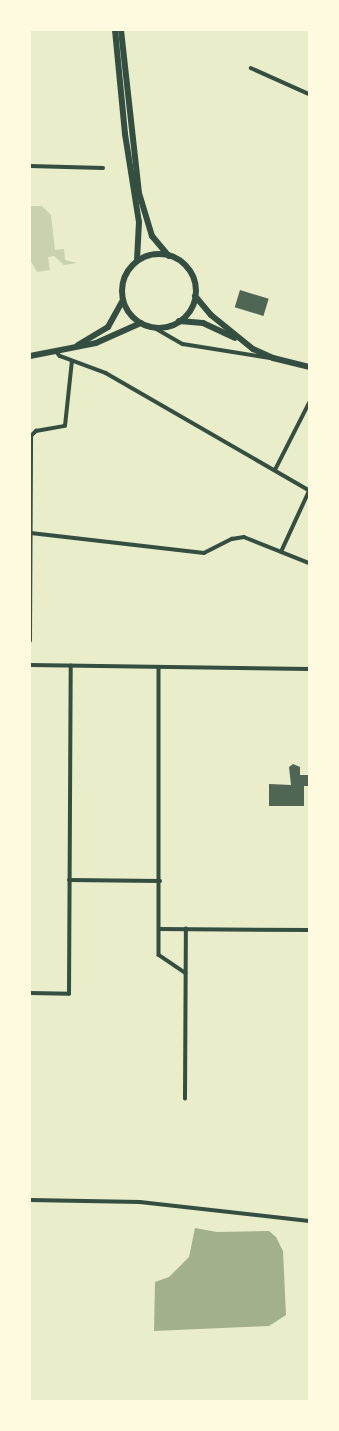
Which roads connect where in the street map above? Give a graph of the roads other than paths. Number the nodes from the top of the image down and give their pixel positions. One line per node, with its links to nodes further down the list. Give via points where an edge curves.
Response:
1 (115, 30): 8 (main road, via 125,134 139,230)
2 (121, 30): 7 (main road, via 139,193 152,236)
3 (251, 68): 4 (street)
4 (309, 94)
5 (30, 166): 6 (street)
6 (103, 168)
7 (169, 256): 8 (main road, via 153,255); 9 (main road, via 188,269 194,284)
8 (137, 261): 10 (main road, via 124,280)
9 (195, 296): 11 (main road, via 190,310); 14 (main road, via 206,310)
10 (123, 300): 12 (main road, via 128,311); 15 (main road, via 108,327)
11 (179, 321): 13 (main road); 14 (main road, via 203,323)
12 (141, 323): 13 (main road); 15 (main road, via 96,343)
13 (155, 328): 18 (street, via 179,342 255,358)
14 (243, 342): 18 (main road)
15 (74, 347): 16 (main road)
16 (56, 351): 17 (main road); 19 (street)
17 (30, 356)
18 (273, 358): 20 (main road)
19 (72, 361): 22 (street, via 106,373); 24 (street, via 65,426 32,432)
20 (309, 366)
21 (309, 403): 22 (street)
22 (275, 470): 23 (street)
23 (309, 490): 25 (street)
24 (31, 533): 25 (street, via 204,553 232,539 244,537); 27 (street)
25 (281, 552): 26 (street)
26 (309, 563)
27 (30, 642)
28 (30, 665): 29 (street)
29 (71, 666): 30 (street); 32 (street)
30 (159, 668): 31 (street); 33 (street)
31 (309, 669)
32 (69, 880): 33 (street); 38 (street, via 69,994)
33 (160, 881): 34 (street)
34 (159, 929): 35 (street); 37 (street, via 159,955)
35 (186, 929): 36 (street); 37 (street)
36 (309, 930)
37 (186, 973): 39 (street)
38 (30, 993)
39 (185, 1099)
40 (30, 1200): 41 (street, via 140,1202)
41 (309, 1221)

